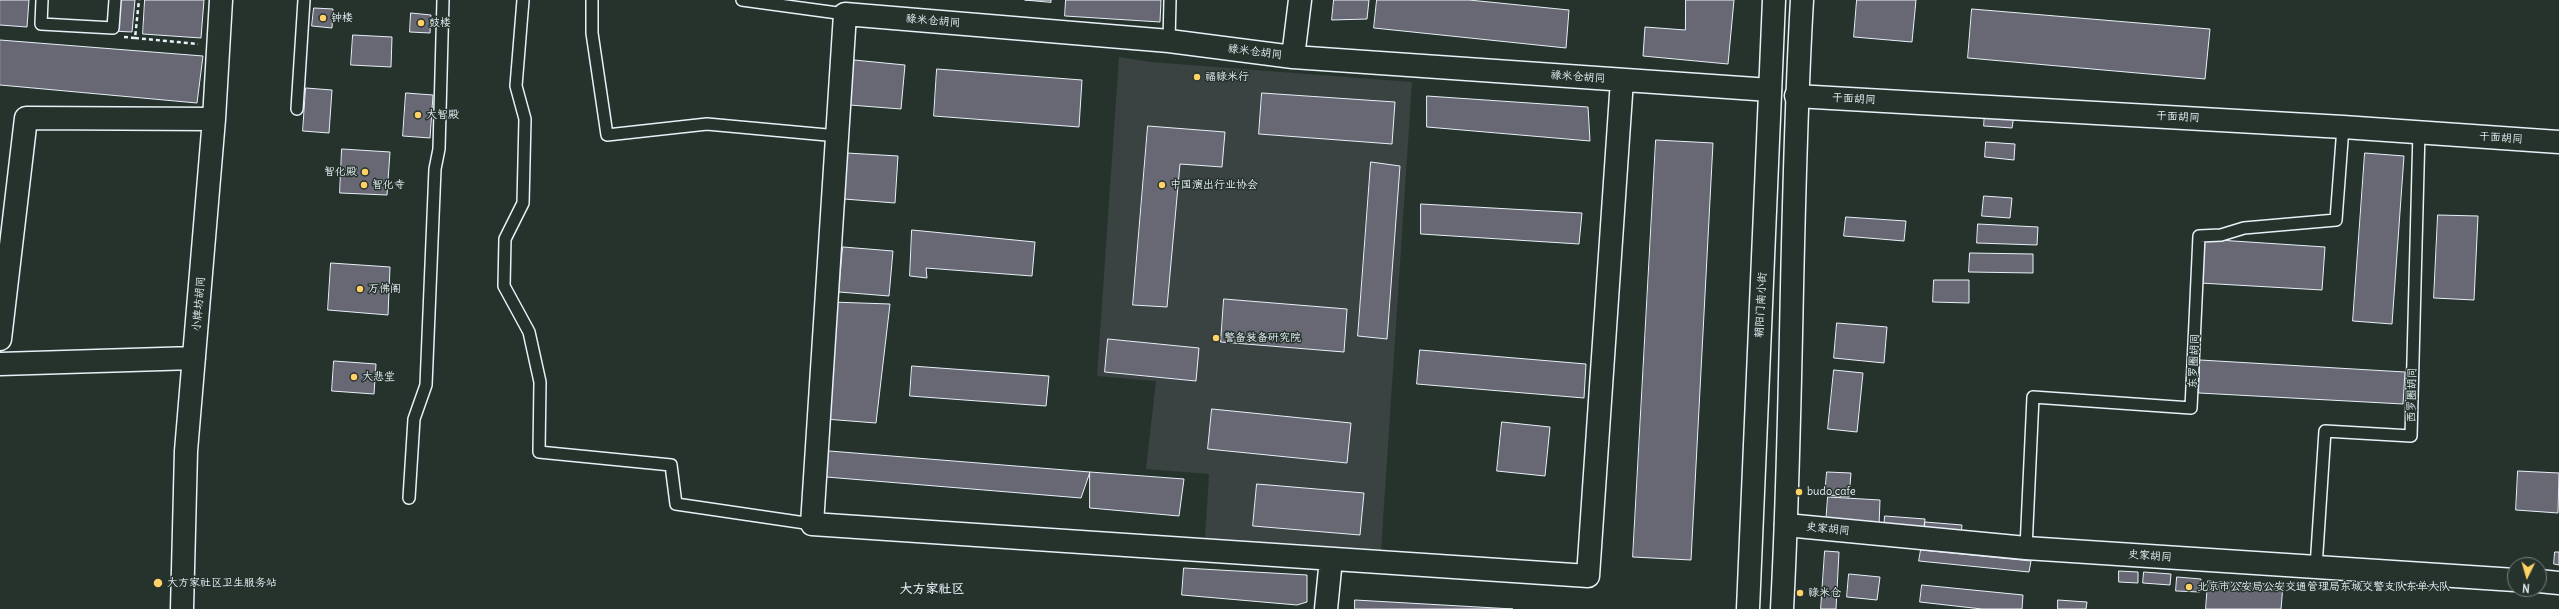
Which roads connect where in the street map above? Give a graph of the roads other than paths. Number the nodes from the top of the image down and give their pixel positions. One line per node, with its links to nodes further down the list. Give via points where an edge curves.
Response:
1 (42, 0): 2 (lane, via 41,24 113,28)
2 (115, 0)
3 (221, 0): 20 (street, 小牌坊胡同)
4 (304, 0): 19 (lane)
5 (442, 0): 28 (lane, via 439,149 434,169 426,385 414,419)
6 (523, 0): 29 (lane, via 516,86 525,119 523,203 505,239 504,286 529,332 540,382 539,452 671,465 676,504)
7 (592, 0): 23 (lane, via 592,33 608,135 707,124)
8 (742, 0): 13 (lane, 禄米仓胡同)
9 (1170, 0): 14 (lane)
10 (1300, 0): 15 (street)
11 (1774, 0): 17 (street, 朝阳门南小街)
12 (1802, 0): 18 (street)
13 (845, 14): 14 (street, 禄米仓胡同); 23 (street)
14 (1169, 41): 15 (street, 禄米仓胡同)
15 (1293, 56): 16 (street, 禄米仓胡同)
16 (1622, 80): 17 (street, 禄米仓胡同); 32 (street, via 1588,576)
17 (1770, 90): 39 (street, 朝阳门南小街)
18 (1796, 96): 21 (street, 干面胡同); 30 (street)
19 (297, 109)
20 (214, 119): 25 (street, via 26,118); 26 (street, 小牌坊胡同)
21 (2343, 127): 22 (street, 干面胡同); 31 (lane, 东罗圈胡同, via 2336,220 2244,228 2221,235 2199,236 2191,408 2034,397)
22 (2419, 131): 24 (street, 干面胡同); 33 (lane, 西罗圈胡同, via 2411,436 2325,431)
23 (838, 136): 29 (street)
24 (2559, 142)
25 (0, 339)
26 (194, 358): 27 (street); 37 (street, 小牌坊胡同, via 186,451)
27 (0, 364)
28 (409, 498)
29 (812, 524): 32 (street)
30 (1786, 525): 31 (street, 史家胡同); 40 (street)
31 (2026, 548): 33 (street, 史家胡同)
32 (1331, 559): 38 (street)
33 (2316, 567): 34 (street, 史家胡同)
34 (2507, 579)
35 (2547, 581): 36 (street)
36 (2559, 582)
37 (182, 609)
38 (1326, 609)
39 (1748, 609)
40 (1782, 609)

